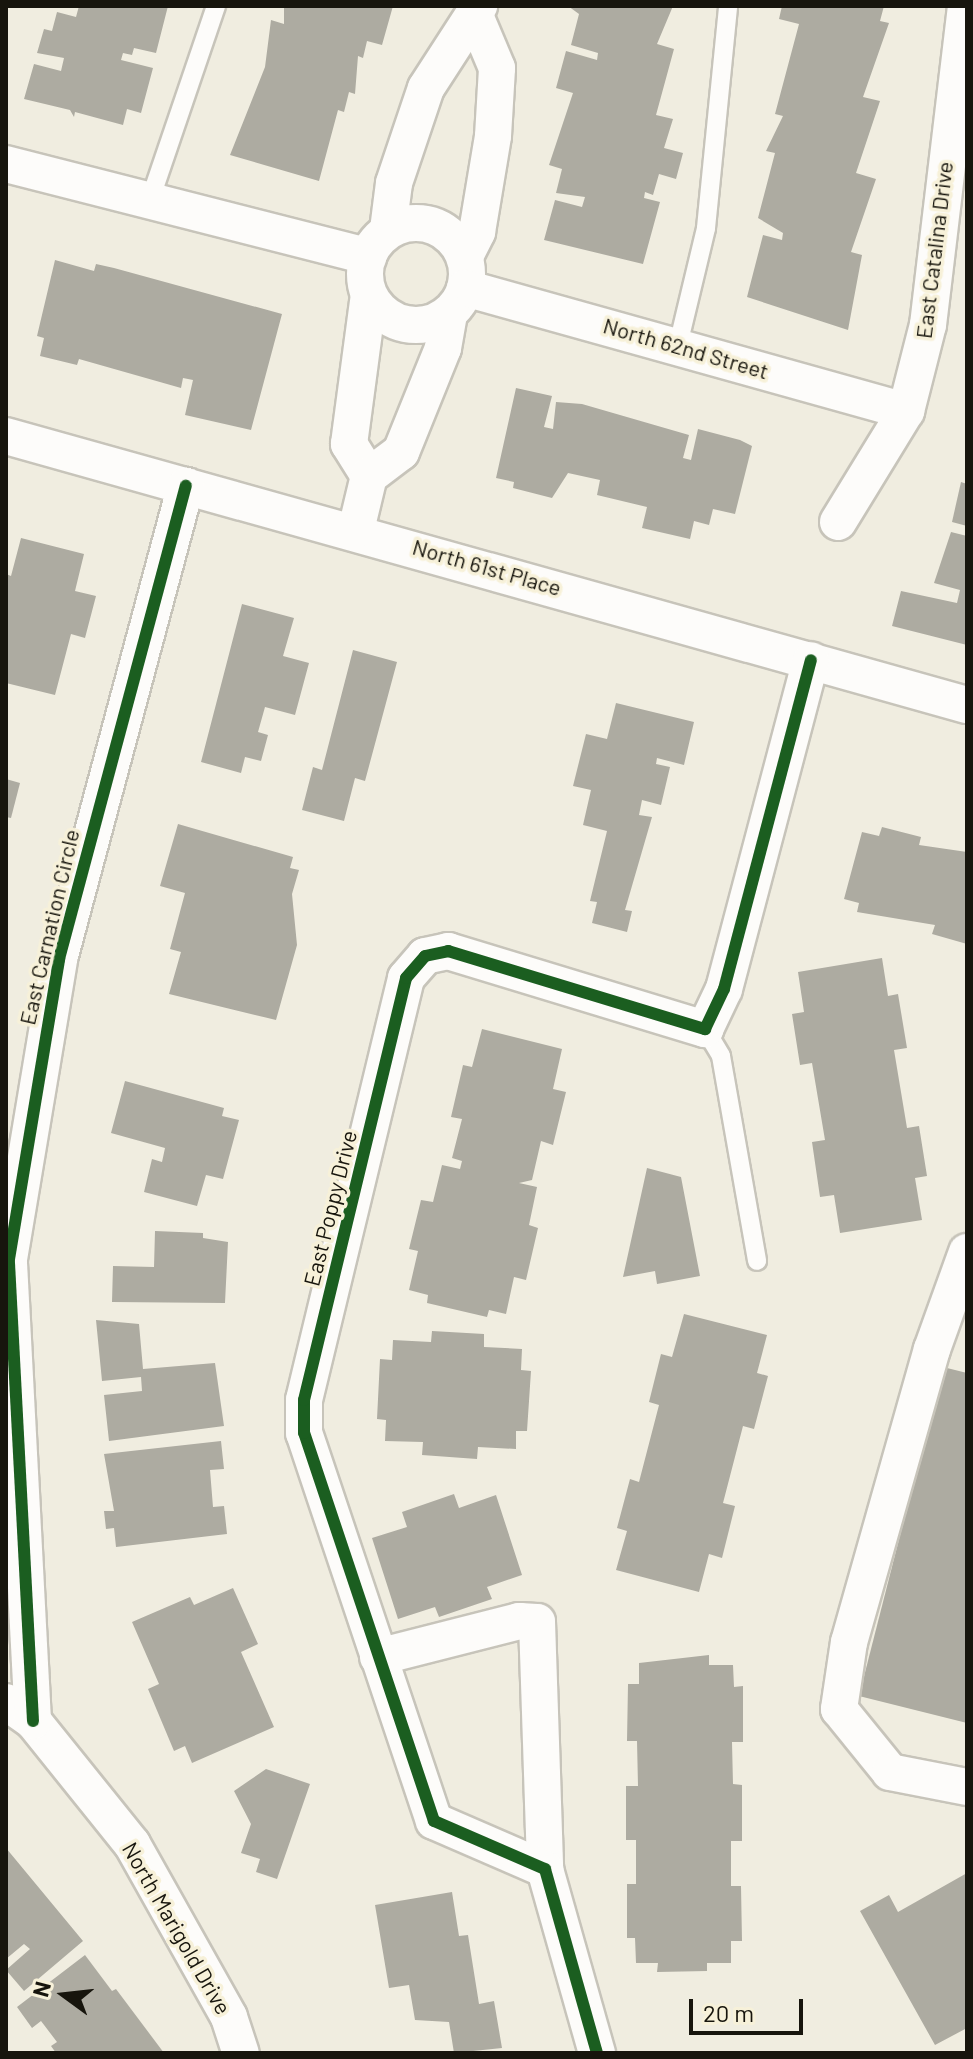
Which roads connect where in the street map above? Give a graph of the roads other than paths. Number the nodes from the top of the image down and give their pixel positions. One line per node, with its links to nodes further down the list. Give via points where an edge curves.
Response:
1 (216, 6): 6 (lane)
2 (728, 6): 10 (lane, via 706,228)
3 (966, 6): 11 (street, East Catalina Drive, via 928,325)
4 (478, 12): 7 (street, via 426,88); 8 (street, via 497,68 493,136 477,232)
5 (6, 164): 6 (street)
6 (150, 200): 7 (street)
7 (378, 243): 8 (street, via 433,225); 9 (street)
8 (460, 286): 9 (street, via 420,326 389,319); 10 (street, North 62nd Street); 13 (street, via 443,348 401,452)
9 (369, 295): 13 (street, via 349,444)
10 (678, 345): 11 (street, North 62nd Street)
11 (906, 411): 15 (street, East Catalina Drive)
12 (6, 436): 14 (street, North 61st Place)
13 (369, 476): 16 (street)
14 (186, 486): 16 (street, North 61st Place); 23 (street, East Carnation Circle, via 59,959 9,1259)
15 (838, 522)
16 (356, 530): 17 (street, North 61st Place)
17 (811, 660): 18 (street, North 61st Place); 19 (street, via 724,989)
18 (967, 705)
19 (705, 1029): 21 (lane, via 721,1056); 22 (street, East Poppy Drive, via 448,951 425,956 406,978 304,1400 304,1433)
20 (967, 1252): 24 (street, via 932,1349 849,1642 839,1709 890,1772)
21 (757, 1261)
22 (378, 1657): 25 (street, East Poppy Drive, via 434,1821); 25 (street, via 519,1621 537,1622)
23 (19, 1712): 26 (street, North Marigold Drive, via 132,1844 229,2017)
24 (967, 1787)
25 (545, 1869): 27 (street)
26 (241, 2053)
27 (597, 2053)

